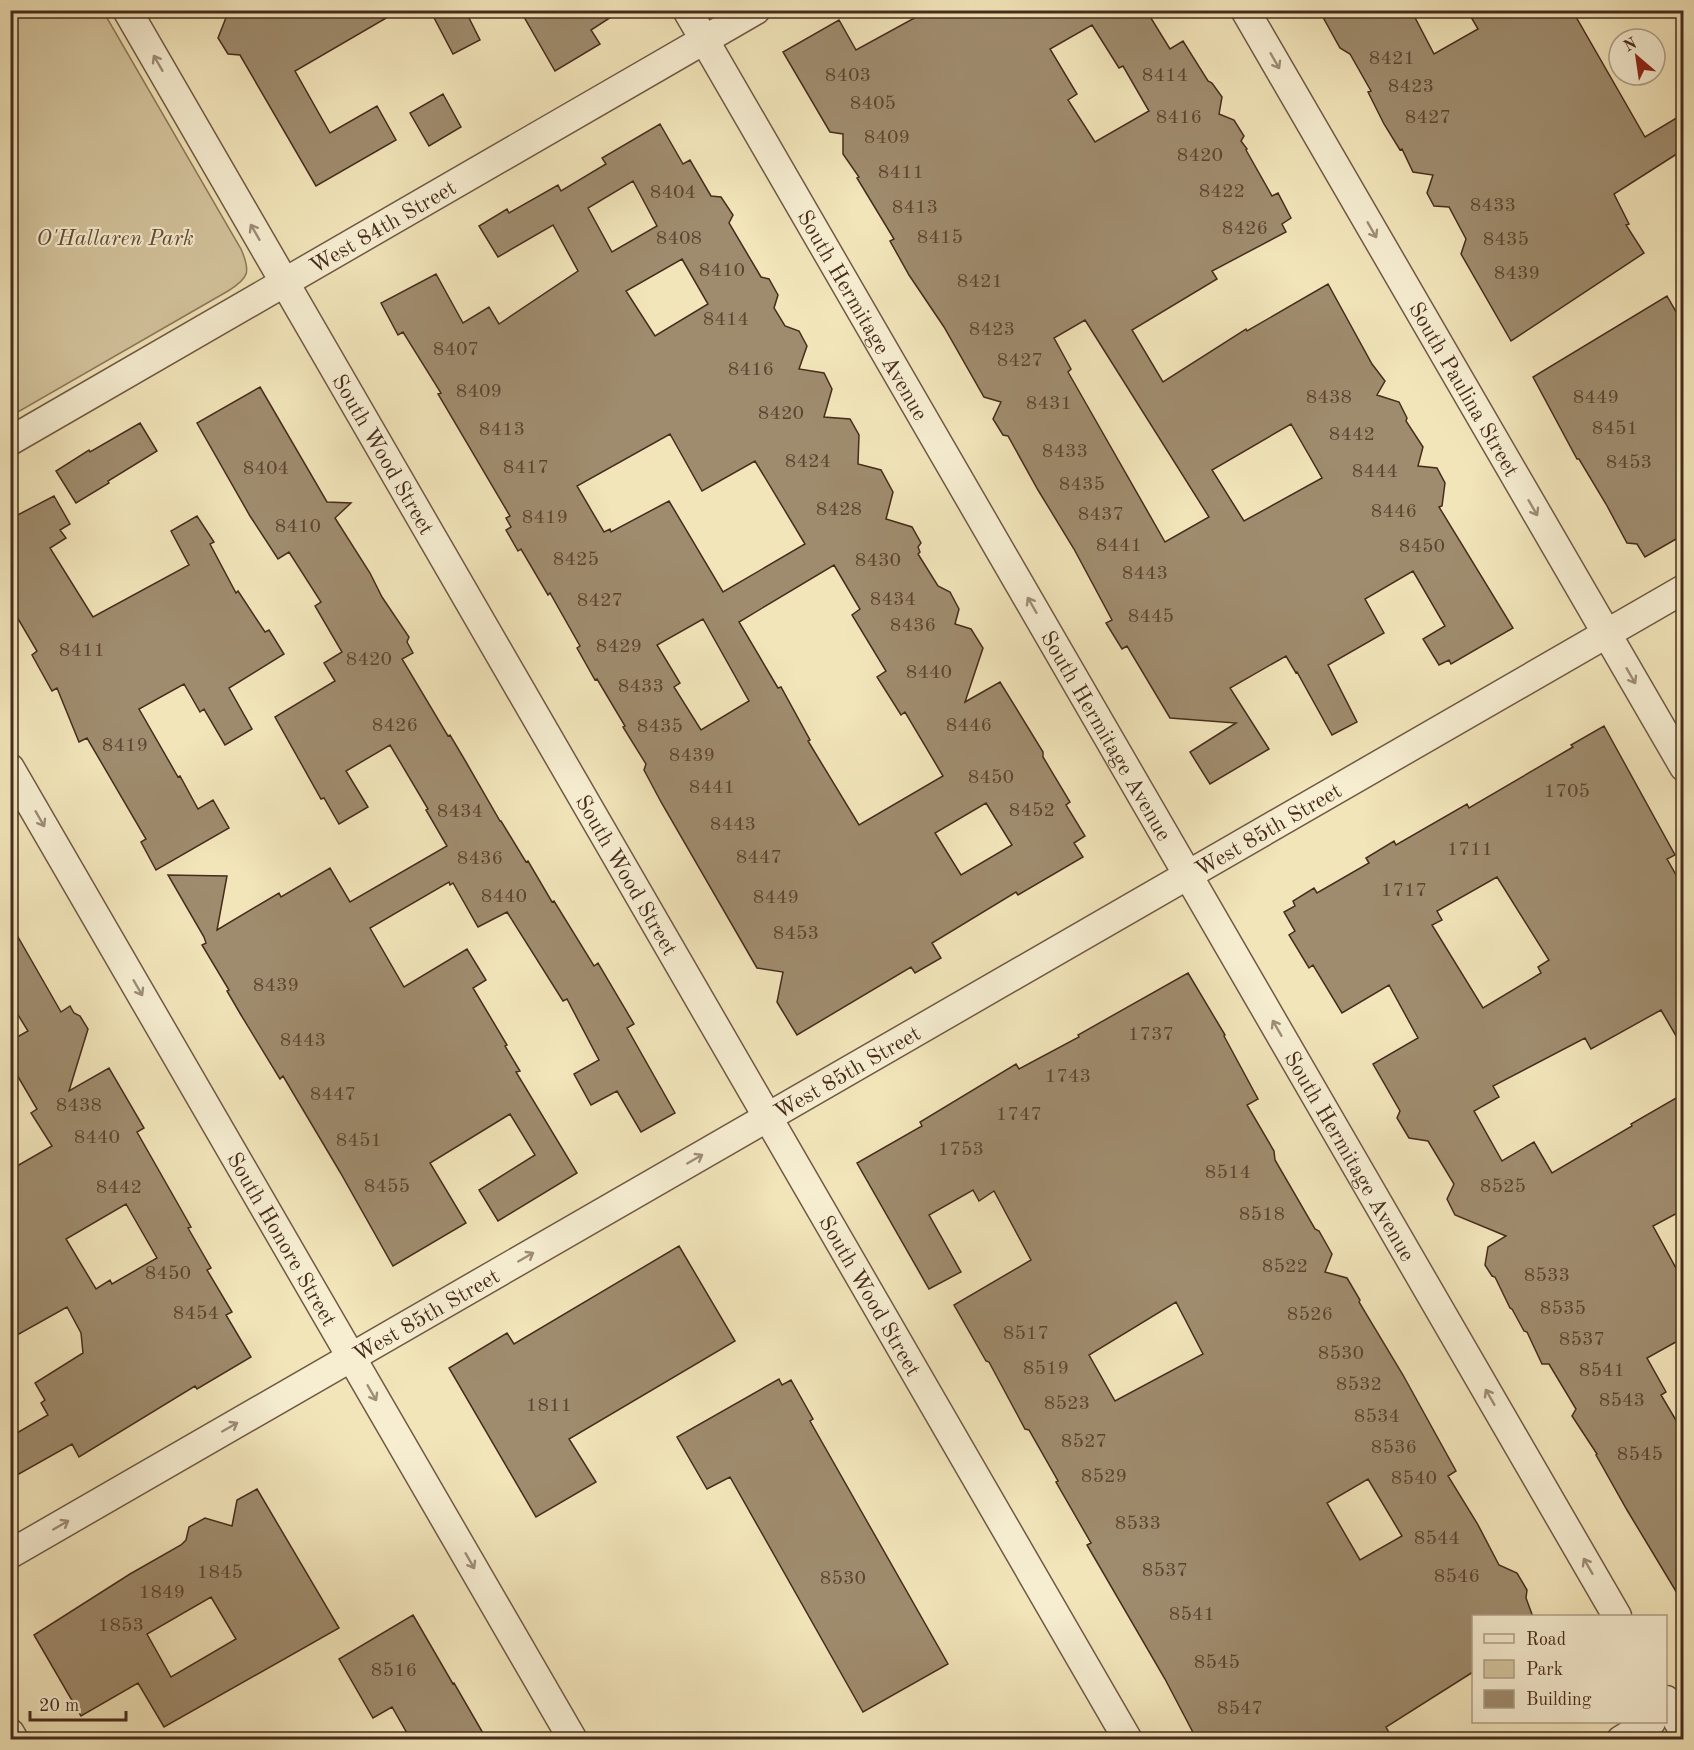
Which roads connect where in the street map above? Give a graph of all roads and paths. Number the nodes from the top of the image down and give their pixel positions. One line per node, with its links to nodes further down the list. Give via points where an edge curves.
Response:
1 (127, 10): 6 (street, South Wood Street, one-way to 1)
2 (687, 10): 5 (street, South Hermitage Avenue)
3 (756, 10): 5 (street, West 84th Street)
4 (1245, 10): 9 (street, South Paulina Street, one-way to 9)
5 (705, 40): 6 (street, West 84th Street); 12 (street, South Hermitage Avenue, one-way to 5)
6 (285, 283): 7 (street, West 84th Street); 13 (street, South Wood Street)
7 (10, 441)
8 (1683, 589): 9 (street, West 85th Street)
9 (1607, 634): 10 (street, South Paulina Street, one-way to 10); 12 (street, West 85th Street)
10 (1683, 767)
11 (10, 768): 14 (street, South Honore Street, one-way to 14)
12 (1188, 875): 13 (street, West 85th Street); 16 (street, South Hermitage Avenue, one-way to 12)
13 (768, 1117): 14 (street, West 85th Street, one-way to 13); 21 (street, South Wood Street)
14 (352, 1358): 15 (street, West 85th Street, one-way to 14); 20 (street, South Honore Street, one-way to 20)
15 (10, 1554)
16 (1616, 1615)
17 (1652, 1723): 22 (street)
18 (10, 1733): 19 (street)
19 (14, 1740)
20 (573, 1740)
21 (1128, 1740)
22 (1621, 1740)

